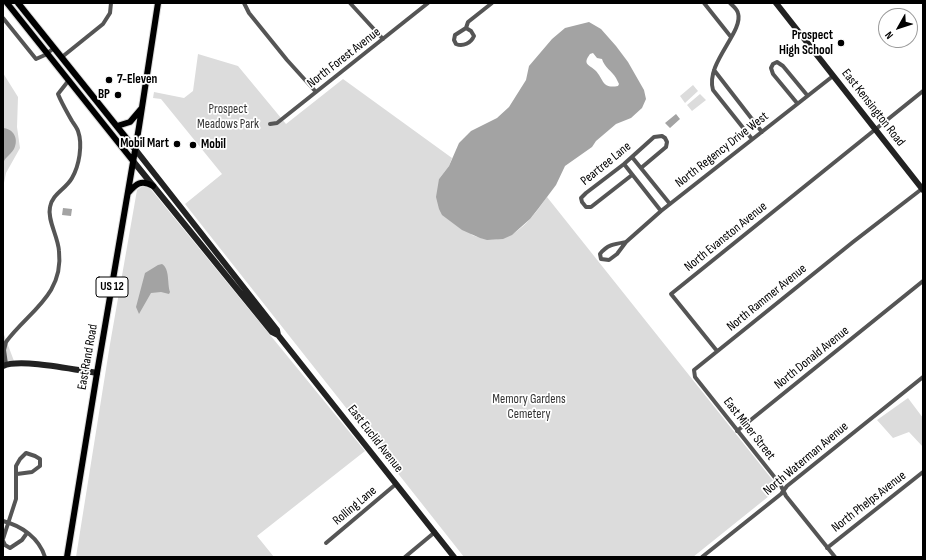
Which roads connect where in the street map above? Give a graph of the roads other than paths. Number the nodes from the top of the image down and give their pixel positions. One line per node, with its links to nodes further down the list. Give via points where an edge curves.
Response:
1 (7, 3): 17 (main road)
2 (18, 3): 16 (main road)
3 (111, 3): 18 (street, via 110,13 103,24)
4 (158, 3): 26 (main road, US 12)
5 (244, 3): 23 (street, via 277,48)
6 (350, 3): 15 (street)
7 (428, 3): 15 (street, North Forest Avenue)
8 (492, 3): 13 (street, via 468,22)
9 (704, 3): 14 (street)
10 (730, 3): 14 (street, via 738,12 739,23)
11 (776, 3): 20 (main road, East Kensington Road)
12 (3, 18): 17 (street, via 36,59)
13 (466, 28): 13 (street, via 473,34 472,41 456,44 455,35)
14 (731, 37): 19 (street)
15 (383, 40): 23 (street, North Forest Avenue)
16 (54, 48): 17 (street); 18 (main road)
17 (47, 53): 21 (main road)
18 (62, 57): 28 (main road)
19 (714, 70): 30 (street); 31 (street, via 711,79 713,90)
20 (833, 76): 24 (street, North Regency Drive West); 29 (main road, East Kensington Road)
21 (69, 80): 34 (main road); 47 (street, via 58,94 78,131 81,145 80,157 72,178 50,206 50,218 59,246 57,273 47,297 6,342)
22 (923, 91): 29 (street, North Evanston Avenue)
23 (316, 92): 27 (street, North Forest Avenue, via 277,123)
24 (807, 95): 25 (street, North Regency Drive West); 25 (street, via 783,66 777,62 773,64 770,68 773,74)
25 (797, 103): 30 (street, North Regency Drive West)
26 (141, 109): 28 (main road, via 130,122); 32 (main road, US 12)
27 (270, 124)
28 (117, 126): 32 (main road)
29 (875, 130): 39 (main road, East Kensington Road); 46 (street, North Evanston Avenue, via 671,294)
30 (762, 132): 31 (street, North Regency Drive West)
31 (752, 139): 41 (street, North Regency Drive West)
32 (135, 149): 34 (main road, US 12); 45 (main road, East Euclid Avenue, via 277,330)
33 (632, 157): 35 (street, Peartree Lane); 36 (street); 36 (street, Peartree Lane, via 654,137 665,138 668,142 666,147)
34 (133, 161): 38 (main road, East Euclid Avenue); 40 (main road, East Rand Road / US 12)
35 (624, 164): 37 (street); 37 (street, Peartree Lane, via 586,193 581,198 582,202 586,207 591,207)
36 (641, 168): 41 (street)
37 (632, 175): 42 (street)
38 (153, 186): 40 (main road, via 147,183 138,184); 45 (main road, East Euclid Avenue, via 272,332)
39 (923, 189): 46 (street, North Rammer Avenue, via 852,242)
40 (128, 193): 49 (main road, East Rand Road / US 12)
41 (670, 204): 42 (street, North Regency Drive West)
42 (661, 211): 43 (street, North Regency Drive West)
43 (626, 242): 43 (street, North Regency Drive West, via 609,260 601,259 600,254 604,249)
44 (923, 280): 51 (street, North Donald Avenue)
45 (278, 335): 54 (main road, East Euclid Avenue)
46 (717, 351): 48 (street, North Rammer Avenue)
47 (5, 365): 49 (main road, via 25,363)
48 (694, 370): 51 (street, East Miner Street, via 695,377)
49 (97, 373): 64 (main road, East Rand Road / US 12)
50 (923, 377): 55 (street, North Waterman Avenue)
51 (737, 430): 55 (street, East Miner Street)
52 (923, 472): 62 (street, North Phelps Avenue)
53 (17, 474): 53 (street, via 32,472 40,466 40,460 26,453 16,466); 57 (street, via 16,499)
54 (396, 484): 58 (main road, East Euclid Avenue); 61 (street, Rolling Lane)
55 (783, 490): 62 (street, East Miner Street); 67 (street, North Waterman Avenue)
56 (3, 522): 57 (street)
57 (8, 523): 59 (street); 60 (street)
58 (434, 532): 65 (street); 66 (main road, East Euclid Avenue)
59 (27, 533): 60 (street, via 10,548); 63 (street, via 42,547)
60 (3, 540)
61 (326, 543)
62 (827, 548): 68 (street, East Miner Street)
63 (45, 557)
64 (67, 557)
65 (405, 557)
66 (454, 557)
67 (702, 557)
68 (835, 557)

